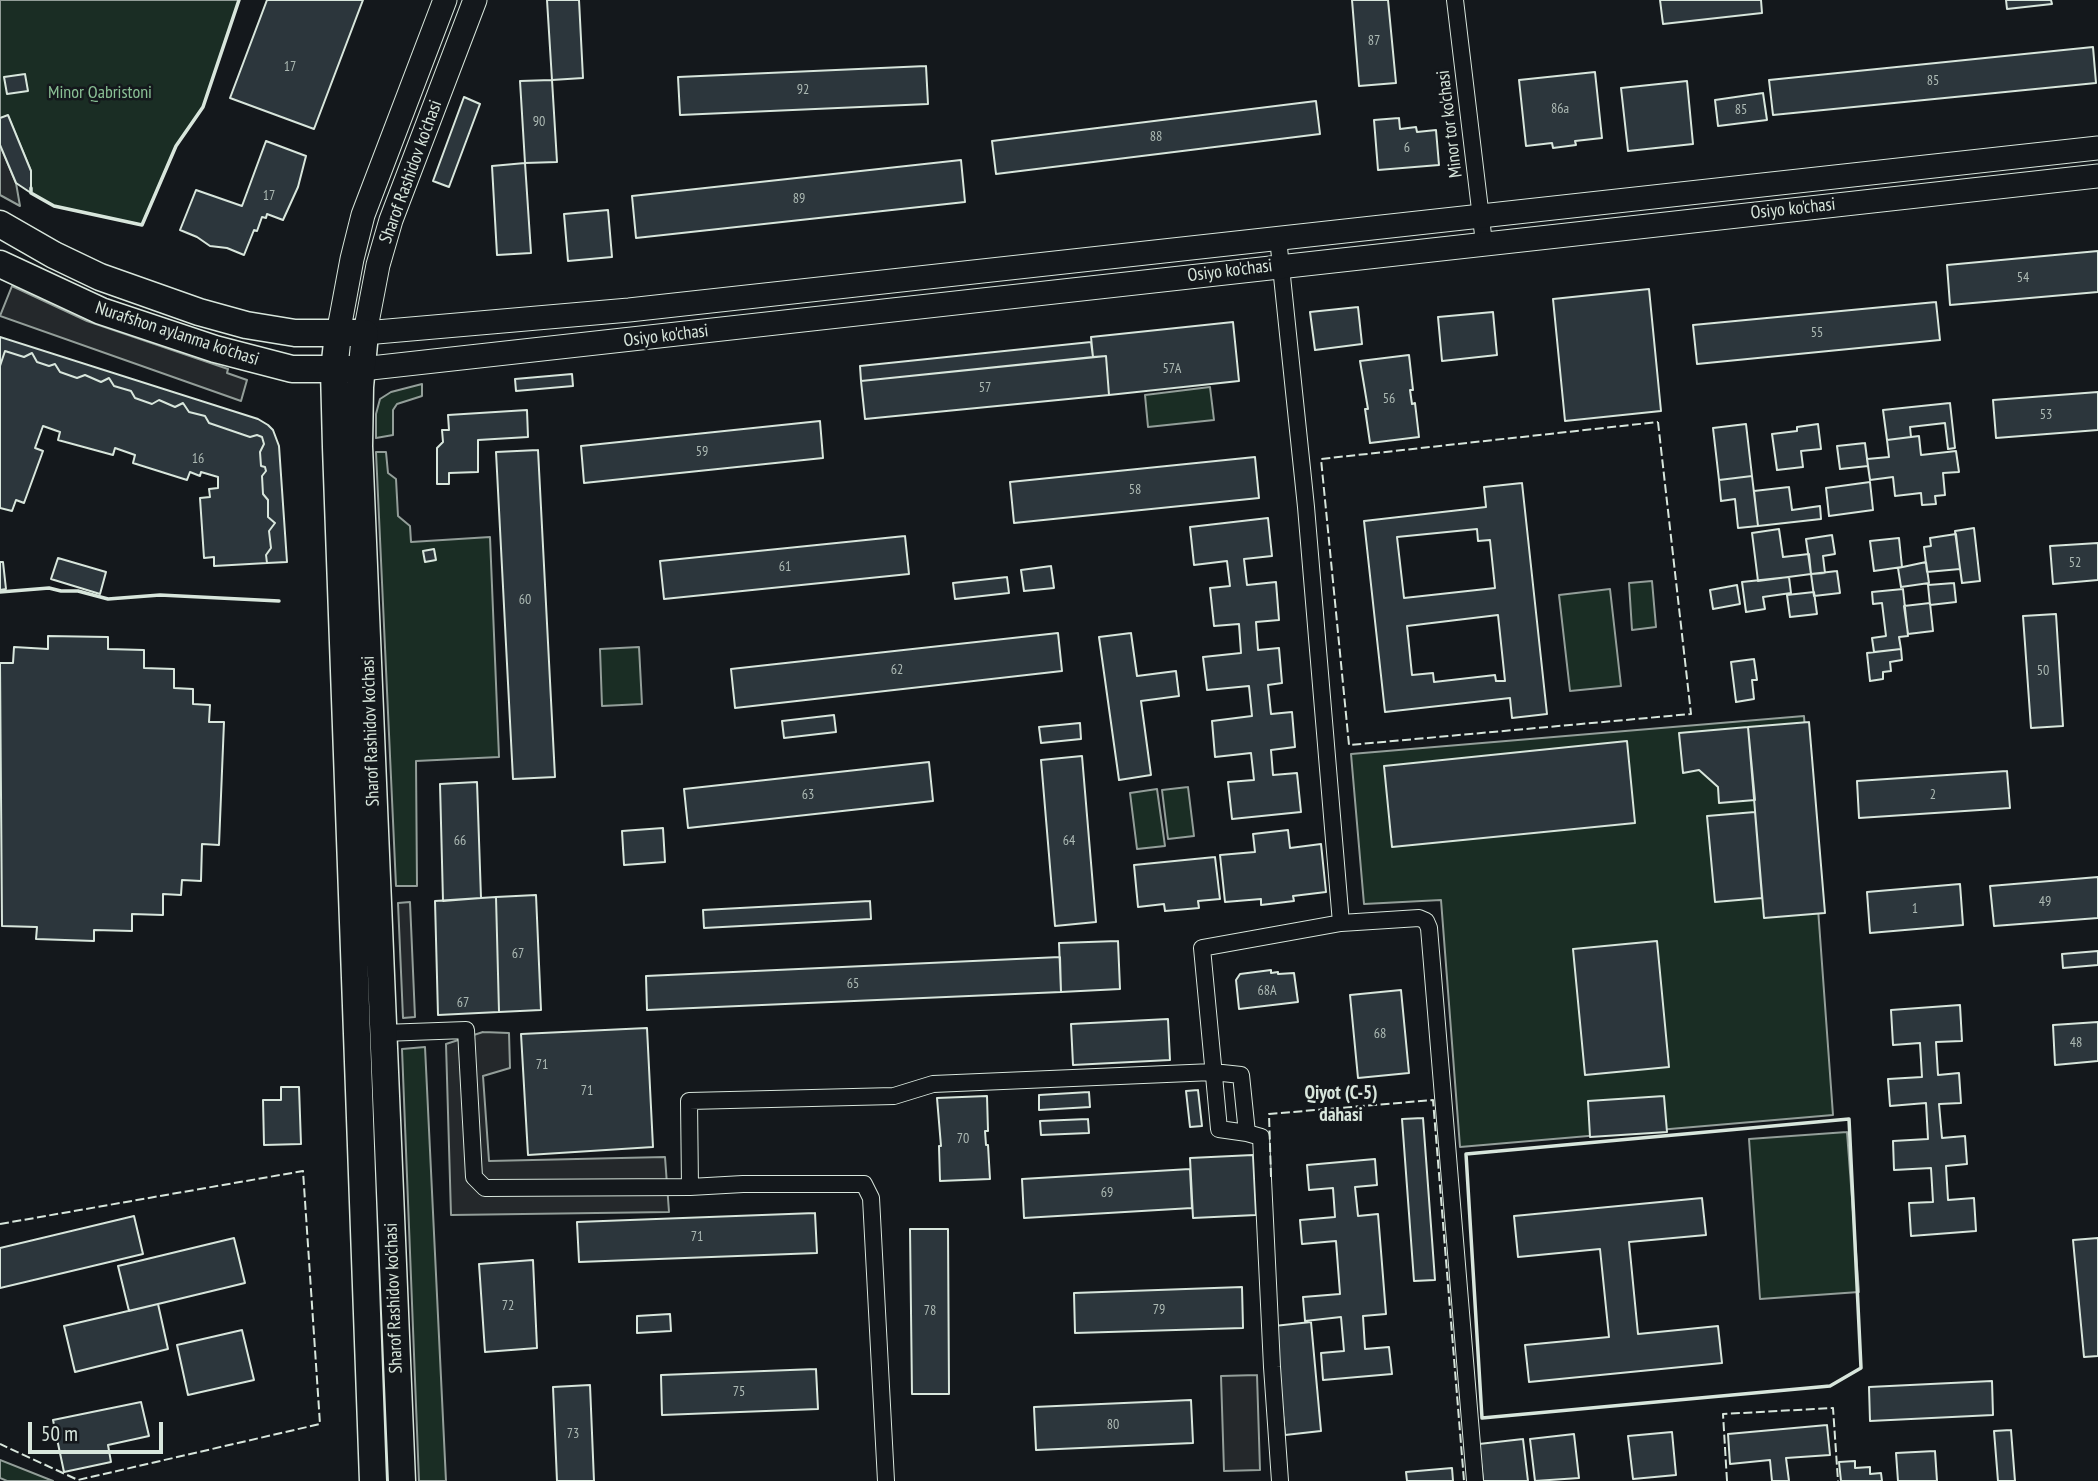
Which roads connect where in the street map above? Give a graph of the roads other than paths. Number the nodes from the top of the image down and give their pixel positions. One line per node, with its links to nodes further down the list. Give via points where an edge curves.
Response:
1 (445, 0): 13 (main road, Sharof Rashidov ko'chasi, via 363,215)
2 (475, 0): 12 (main road, Sharof Rashidov ko'chasi, via 391,220)
3 (1455, 0): 6 (street, Minor tor ko'chasi)
4 (2098, 148): 6 (main road, Osiyo ko'chasi)
5 (2098, 176): 9 (main road, Osiyo ko'chasi)
6 (1480, 215): 8 (main road, Osiyo ko'chasi); 9 (street, Minor tor ko'chasi)
7 (0, 224): 13 (main road, Nurafshon aylanma ko'chasi, via 77,266 188,309 270,330)
8 (1278, 238): 11 (street); 12 (main road, Osiyo ko'chasi, via 629,310)
9 (1483, 243): 11 (main road, Osiyo ko'chasi)
10 (0, 264): 15 (main road, Nurafshon aylanma ko'chasi, via 100,311 187,341 292,369)
11 (1281, 265): 14 (main road, Osiyo ko'chasi); 16 (street)
12 (365, 332): 13 (main road, Nurafshon aylanma ko'chasi); 14 (main road, Sharof Rashidov ko'chasi)
13 (338, 334): 15 (main road, Sharof Rashidov ko'chasi)
14 (362, 369): 15 (main road, Nurafshon aylanma ko'chasi); 17 (main road, Sharof Rashidov ko'chasi, via 359,446)
15 (334, 370): 18 (main road, Sharof Rashidov ko'chasi)
16 (1341, 923): 19 (street, via 1202,948); 26 (street, via 1419,918 1429,929)
17 (383, 1033): 18 (main road); 21 (street, via 466,1030 474,1177 485,1188); 23 (main road, Sharof Rashidov ko'chasi)
18 (355, 1034): 22 (main road, Sharof Rashidov ko'chasi)
19 (1213, 1072): 20 (street, via 1219,1129); 20 (street, via 1241,1075); 21 (street, via 933,1084 894,1096 689,1101)
20 (1247, 1133): 25 (street, via 1261,1137)
21 (690, 1187): 24 (street, via 864,1184 871,1198)
22 (373, 1481)
23 (402, 1481)
24 (886, 1481)
25 (1280, 1481)
26 (1475, 1481)

